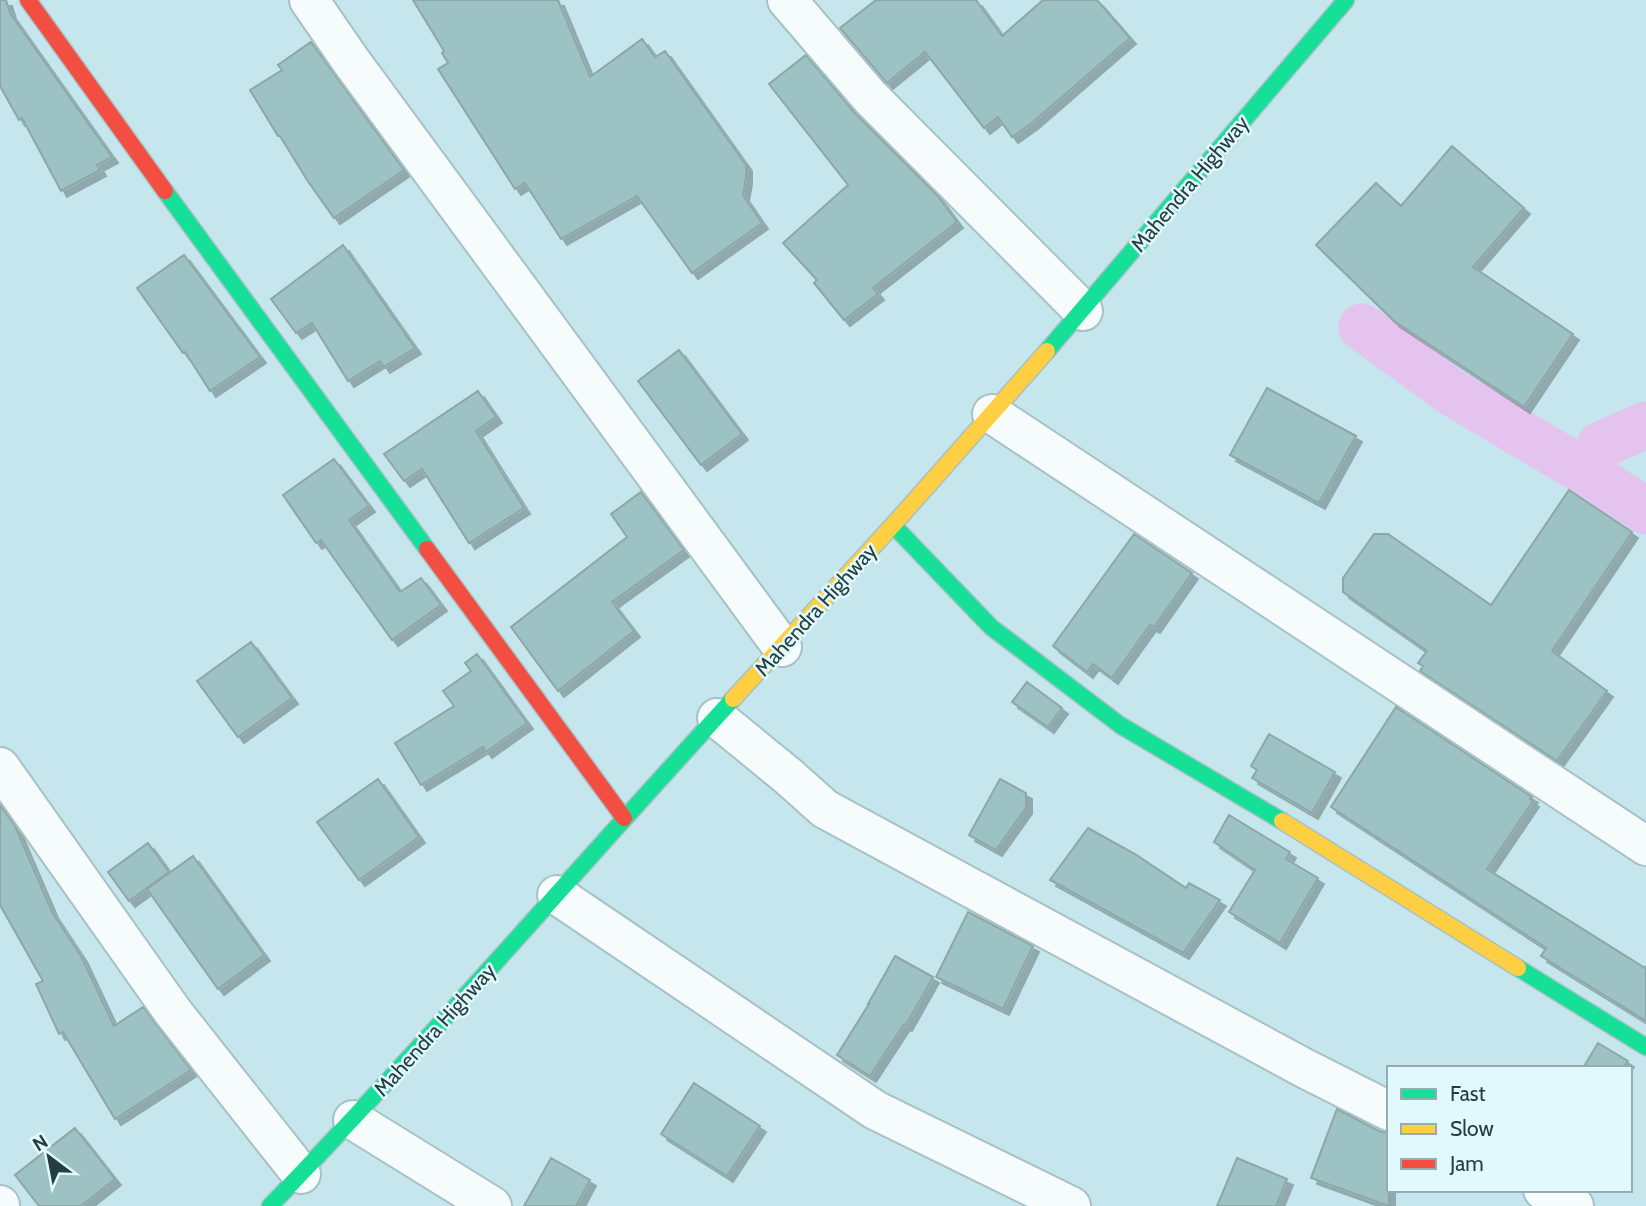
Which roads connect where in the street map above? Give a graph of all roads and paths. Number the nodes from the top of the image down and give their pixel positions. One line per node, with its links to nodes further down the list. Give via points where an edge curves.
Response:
1 (28, 0): 11 (main road)
2 (309, 0): 8 (street)
3 (787, 0): 5 (street, via 870,97)
4 (1346, 0): 5 (main road, Mahendra Highway)
5 (1083, 311): 6 (main road, Mahendra Highway)
6 (992, 414): 7 (main road, Mahendra Highway); 12 (street)
7 (893, 525): 8 (main road, Mahendra Highway); 14 (main road, via 991,627 1120,725)
8 (782, 647): 9 (main road, Mahendra Highway)
9 (717, 718): 11 (main road, Mahendra Highway); 15 (street, via 825,809)
10 (0, 767): 17 (street, via 173,1012)
11 (625, 818): 13 (main road, Mahendra Highway)
12 (1646, 846)
13 (557, 895): 16 (main road, Mahendra Highway); 21 (street, via 875,1110)
14 (1646, 1047)
15 (1387, 1110)
16 (353, 1120): 17 (main road, Mahendra Highway); 20 (street)
17 (301, 1174): 19 (main road, Mahendra Highway)
18 (1547, 1192): 22 (street)
19 (270, 1206)
20 (492, 1206)
21 (1071, 1206)
22 (1574, 1206)

